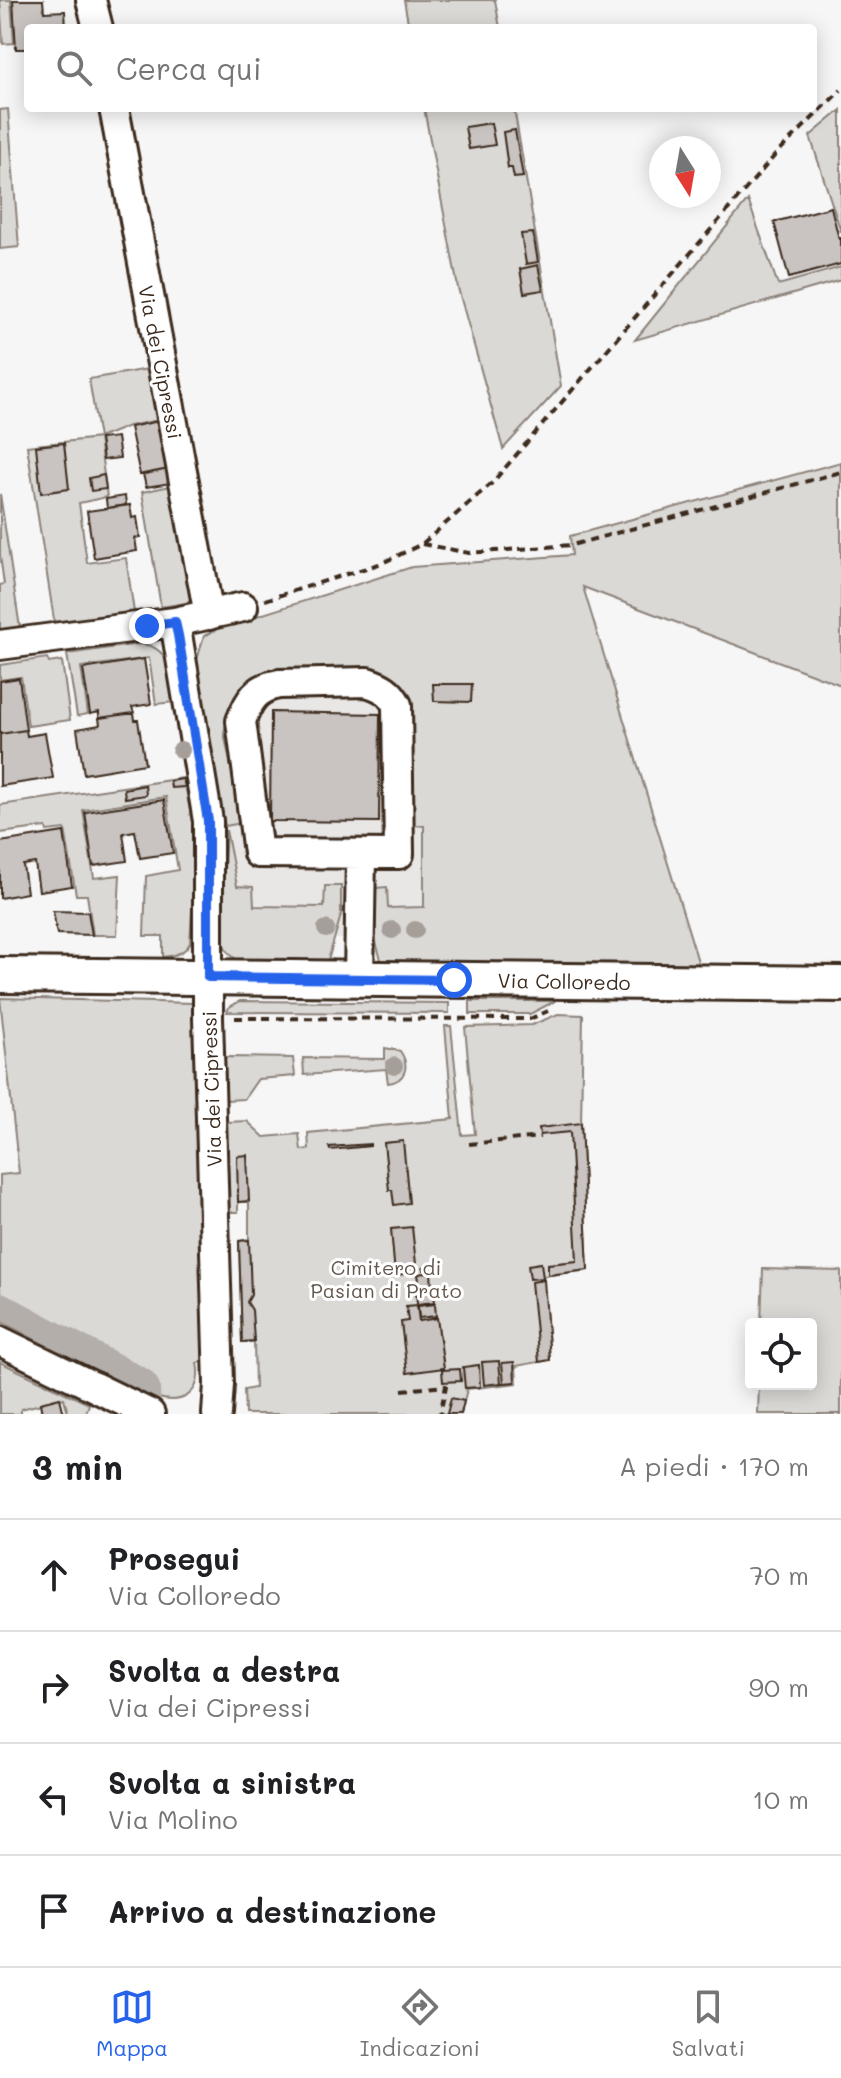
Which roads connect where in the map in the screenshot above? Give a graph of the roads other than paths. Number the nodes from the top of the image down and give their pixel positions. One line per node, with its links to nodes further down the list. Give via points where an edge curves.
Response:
1 (91, 0): 2 (street)
2 (97, 24)
3 (115, 112): 5 (street, Via dei Cipressi)
4 (243, 607): 5 (street)
5 (209, 615): 6 (street)
6 (175, 622): 7 (street); 10 (street, Via dei Cipressi, via 208,821)
7 (0, 645)
8 (361, 854): 8 (street, via 399,854 399,719 391,694 367,682 265,686 241,721 258,853); 11 (street)
9 (0, 975): 10 (main road, Via Colloredo)
10 (208, 977): 11 (main road, Via Colloredo); 15 (street, Via dei Cipressi)
11 (359, 979): 12 (main road, Via Colloredo)
12 (841, 984)
13 (0, 1341): 14 (street)
14 (144, 1411)
15 (217, 1414)

